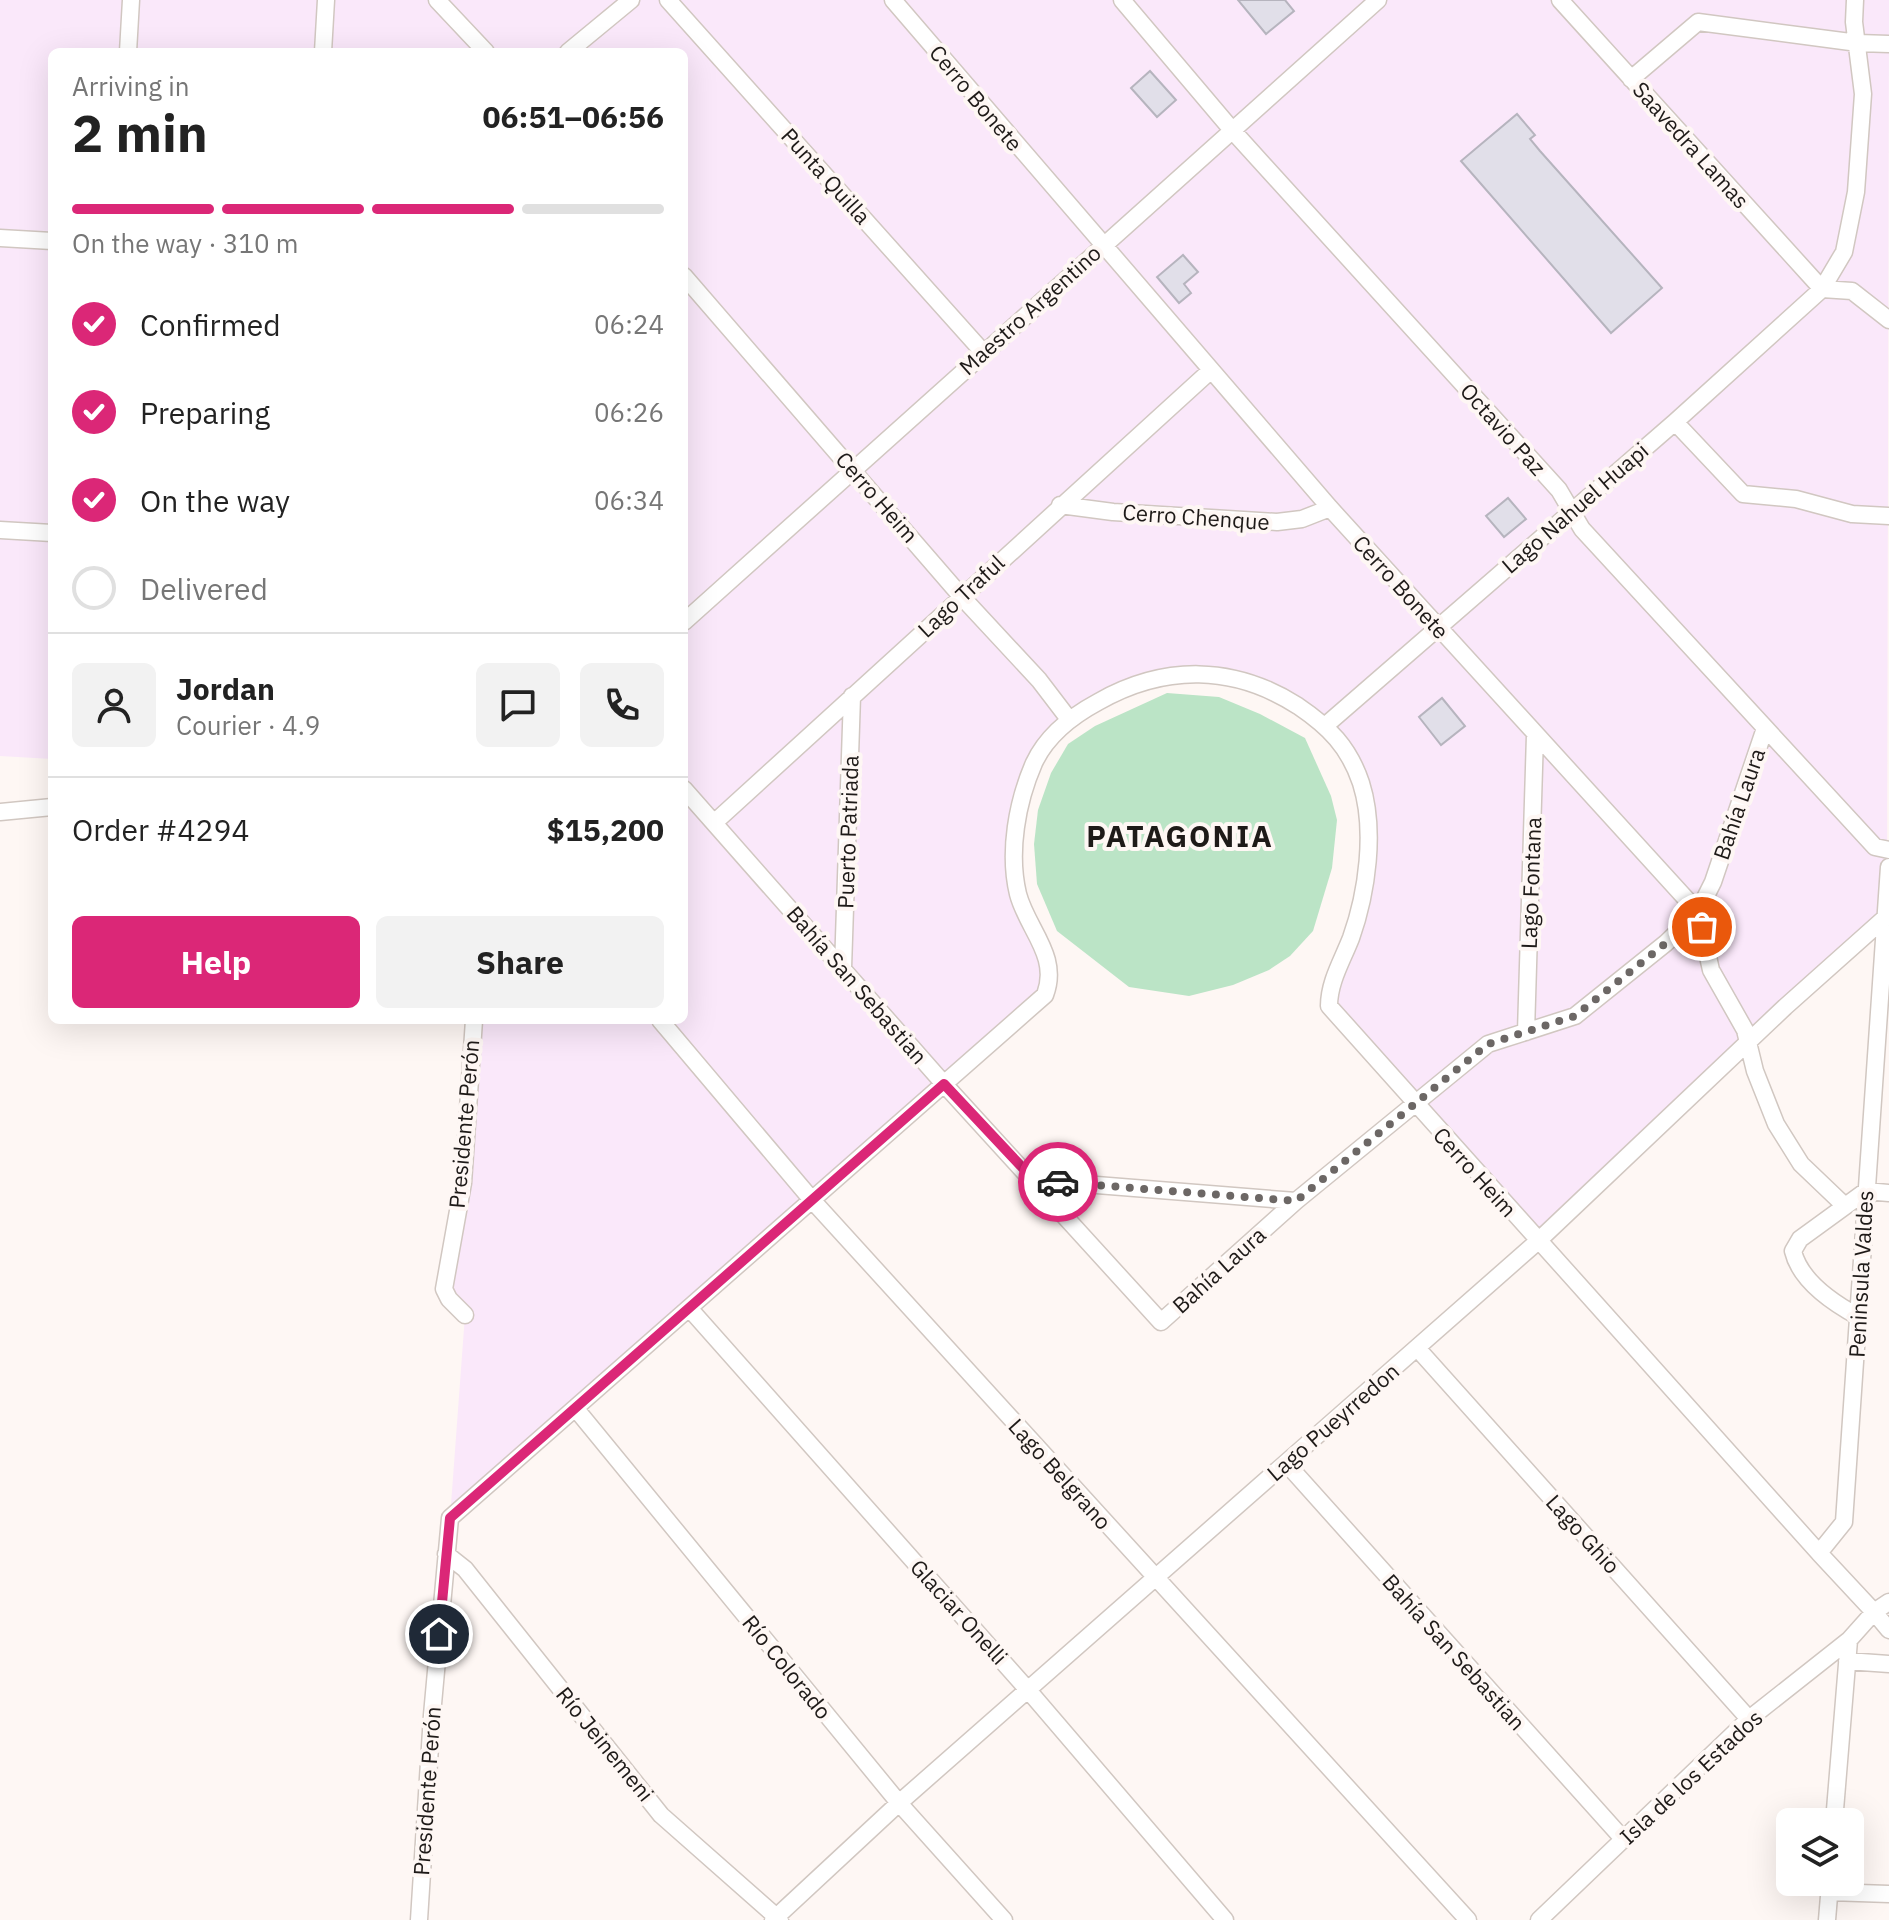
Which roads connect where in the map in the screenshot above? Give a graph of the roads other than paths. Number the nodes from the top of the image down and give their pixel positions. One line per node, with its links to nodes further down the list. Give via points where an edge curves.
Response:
1 (131, 0): 13 (street)
2 (326, 0): 14 (street)
3 (437, 0): 15 (street)
4 (631, 0): 16 (street)
5 (668, 0): 25 (street, Punta Quilla)
6 (893, 0): 21 (street, Cerro Bonete)
7 (1122, 0): 18 (street, Octavio Paz)
8 (1378, 0): 18 (street, Maestro Argentino)
9 (1560, 0): 17 (street, Saavedra Lamas)
10 (1855, 0): 11 (street)
11 (1858, 43): 12 (street); 17 (street, via 1698,22); 23 (street, via 1863,94 1856,192 1844,252)
12 (1889, 44)
13 (128, 48)
14 (323, 48)
15 (482, 48)
16 (573, 48)
17 (1631, 79): 23 (street, Saavedra Lamas)
18 (1232, 130): 21 (street, Maestro Argentino); 31 (street, Octavio Paz, via 1559,490)
19 (0, 238): 20 (street)
20 (48, 241)
21 (1102, 246): 25 (street, Maestro Argentino); 26 (street, Cerro Bonete)
22 (688, 281): 28 (street, Cerro Heim)
23 (1822, 289): 24 (street, via 1852,291); 27 (street, Lago Nahuel Huapi)
24 (1889, 320)
25 (983, 352): 28 (street, Maestro Argentino)
26 (1209, 372): 29 (street, Lago Traful); 30 (street, Cerro Bonete)
27 (1675, 422): 31 (street, Lago Nahuel Huapi); 32 (street, via 1743,494)
28 (853, 469): 35 (street, Cerro Heim); 36 (street, Maestro Argentino)
29 (1060, 505): 30 (street, Cerro Chenque, via 1277,522); 35 (street, Lago Traful)
30 (1330, 508): 37 (street, Cerro Bonete)
31 (1570, 511): 37 (street, Lago Nahuel Huapi); 41 (street, Octavio Paz)
32 (1889, 516)
33 (0, 530): 34 (street)
34 (48, 533)
35 (961, 596): 38 (street, Lago Traful); 39 (street, Cerro Heim)
36 (688, 618)
37 (1437, 627): 40 (street, Lago Nahuel Huapi); 42 (street, Cerro Bonete)
38 (852, 696): 46 (street, Lago Traful); 51 (street, Puerto Patriada)
39 (1068, 718): 40 (street, Cerro Heim, via 1115,692 1199,673 1236,677 1270,689); 56 (street, Cerro Heim, via 1035,761 1021,802 1014,853 1018,895 1049,963 1051,981 1045,995)
40 (1326, 725): 57 (street, Cerro Heim, via 1349,751 1369,821 1364,881 1352,935 1329,990 1329,1006)
41 (1764, 731): 47 (street, Octavio Paz, via 1875,847); 49 (street, Bahía Laura)
42 (1535, 735): 49 (street, Cerro Bonete); 54 (street, Lago Fontana)
43 (688, 793): 46 (street, Bahía San Sebastian)
44 (48, 807): 45 (street)
45 (0, 812)
46 (715, 822): 51 (street, Bahía San Sebastian)
47 (1889, 850)
48 (1889, 867): 50 (street, Peninsula Valdes)
49 (1698, 912): 54 (street, Bahía Laura, via 1575,1016); 55 (street, via 1711,970)
50 (1887, 916): 55 (street, Lago Pueyrredon); 59 (street, Peninsula Valdes)
51 (843, 968): 56 (street, Bahía San Sebastian)
52 (474, 1024): 66 (street, Presidente Perón, via 463,1183 444,1289)
53 (663, 1024): 61 (street, Lago Belgrano)
54 (1526, 1032): 57 (street, Bahía Laura, via 1488,1044)
55 (1748, 1043): 63 (street, via 1776,1124 1801,1164); 64 (street, Lago Pueyrredon)
56 (944, 1084): 58 (street, Bahía San Sebastian); 61 (street)
57 (1414, 1104): 62 (street, Bahía Laura); 64 (street, Cerro Heim)
58 (1034, 1180): 62 (street); 68 (street, Bahía San Sebastian)
59 (1866, 1191): 60 (street); 63 (street); 67 (street, Peninsula Valdes)
60 (1889, 1193)
61 (812, 1200): 65 (street); 74 (street, Lago Belgrano)
62 (1296, 1201): 68 (street, Bahía Laura)
63 (1845, 1206): 67 (street, via 1800,1239 1793,1251 1796,1263 1823,1294)
64 (1537, 1242): 69 (street, Lago Pueyrredon); 72 (street, Cerro Heim)
65 (689, 1308): 70 (street); 80 (street, Glaciar Onelli)
66 (465, 1315)
67 (1859, 1317): 72 (street, Peninsula Valdes, via 1844,1522)
68 (1161, 1322)
69 (1417, 1348): 71 (street, Lago Pueyrredon); 81 (street, Lago Ghio)
70 (576, 1409): 73 (street, Presidente Perón, via 450,1518); 82 (street, Río Colorado)
71 (1286, 1463): 74 (street, Lago Pueyrredon); 84 (street, Bahía San Sebastian)
72 (1819, 1553): 75 (street)
73 (446, 1554): 88 (street, Río Jeinemeni, via 465,1569 661,1815); 89 (street, Presidente Perón)
74 (1155, 1578): 80 (street, Lago Pueyrredon); 92 (street, Lago Belgrano)
75 (1882, 1607): 76 (street); 77 (street)
76 (1889, 1630)
77 (1849, 1640): 78 (street); 81 (street, Isla de los Estados)
78 (1847, 1661): 79 (street); 83 (street)
79 (1889, 1664)
80 (1028, 1690): 82 (street, Lago Pueyrredon); 91 (street, Glaciar Onelli)
81 (1749, 1719): 84 (street, Isla de los Estados)
82 (899, 1803): 88 (street, Lago Pueyrredon); 90 (street, Río Colorado)
83 (1835, 1808)
84 (1624, 1840): 93 (street, Isla de los Estados)
85 (1864, 1891): 86 (street)
86 (1889, 1894)
87 (1828, 1896): 94 (street)
88 (776, 1919)
89 (419, 1920)
90 (1004, 1920)
91 (1225, 1920)
92 (1468, 1920)
93 (1539, 1920)
94 (1827, 1920)

